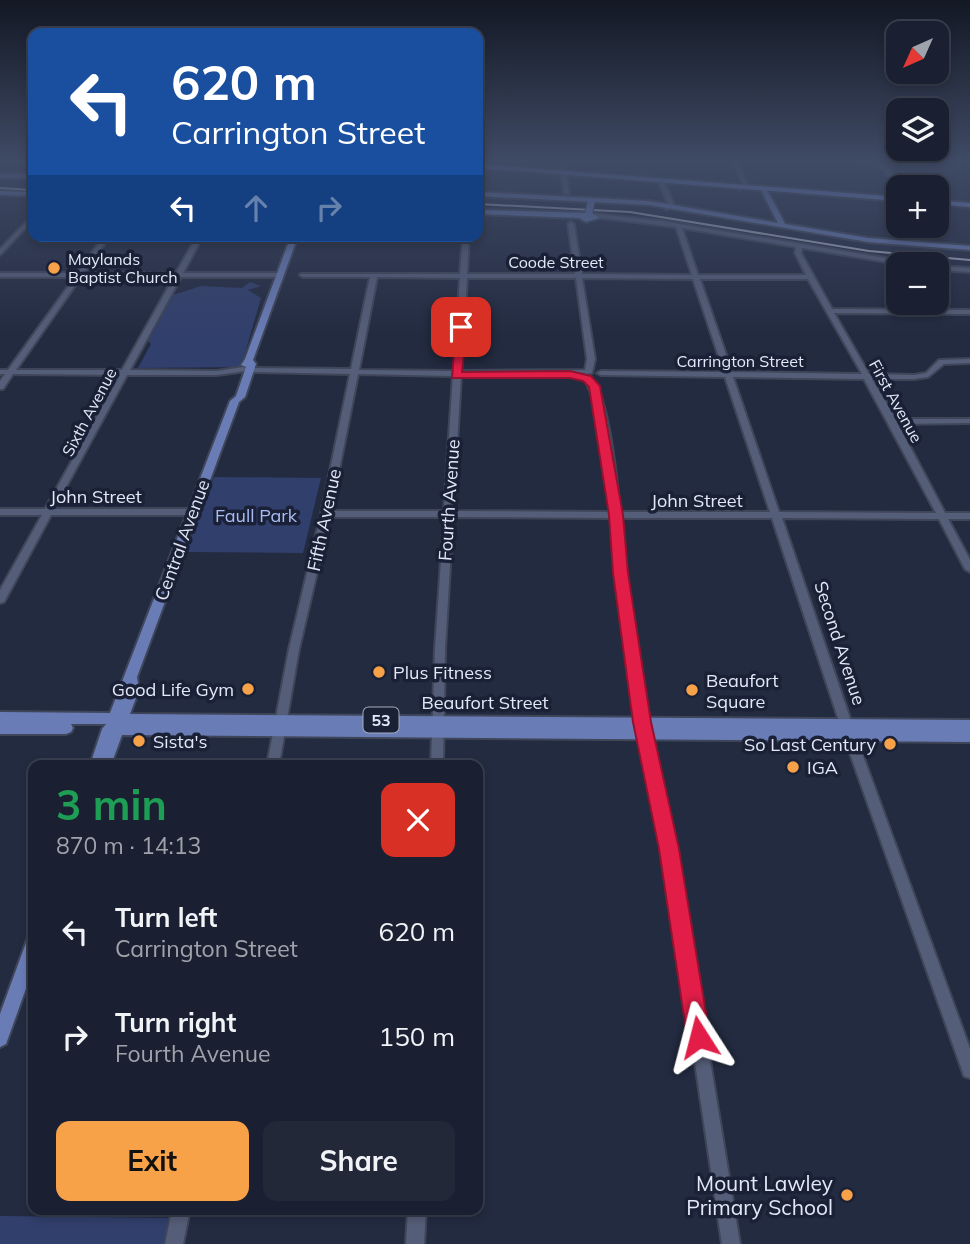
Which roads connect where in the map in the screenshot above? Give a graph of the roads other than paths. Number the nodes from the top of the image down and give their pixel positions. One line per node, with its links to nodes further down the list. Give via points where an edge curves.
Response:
1 (611, 218): 7 (street)
2 (739, 218): 6 (main road)
3 (779, 218): 6 (main road)
4 (28, 222): 14 (street)
5 (571, 224): 26 (street)
6 (783, 226): 13 (main road, via 894,243)
7 (679, 228): 12 (street); 27 (street, Second Avenue)
8 (103, 242): 20 (street)
9 (197, 242): 21 (street, Sixth Avenue)
10 (293, 242): 22 (main road, Central Avenue)
11 (465, 242): 25 (street, Fourth Avenue)
12 (798, 248): 15 (street); 16 (street); 28 (street, First Avenue)
13 (970, 248)
14 (0, 253)
15 (886, 261)
16 (886, 263)
17 (949, 268): 18 (street)
18 (970, 269)
19 (0, 275): 20 (street)
20 (79, 275): 21 (street); 34 (street)
21 (179, 275): 22 (street); 35 (street, Sixth Avenue)
22 (281, 275): 32 (main road, Central Avenue)
23 (303, 275): 24 (street, Coode Street)
24 (374, 275): 25 (street, Coode Street); 36 (street, Fifth Avenue)
25 (462, 275): 26 (street, Coode Street); 37 (street, Fourth Avenue)
26 (578, 276): 27 (street, Coode Street); 38 (street)
27 (695, 276): 28 (street, Coode Street); 39 (street, Second Avenue)
28 (810, 277): 29 (street, First Avenue)
29 (829, 311): 30 (street); 40 (street, First Avenue)
30 (970, 312)
31 (970, 361): 40 (street, Carrington Street, via 942,362 922,376)
32 (246, 370): 35 (street, Carrington Street); 36 (street, Carrington Street); 46 (main road, Central Avenue)
33 (0, 372): 34 (street, Carrington Street)
34 (10, 372): 35 (street, Carrington Street); 41 (street)
35 (127, 372): 45 (street, Sixth Avenue)
36 (355, 373): 37 (street, Carrington Street); 48 (street, Fifth Avenue)
37 (456, 374): 38 (street, Carrington Street); 47 (street, Fourth Avenue)
38 (593, 375): 39 (street, Carrington Street); 49 (street)
39 (730, 375): 40 (street, Carrington Street); 50 (street, Second Avenue)
40 (867, 376): 43 (street, First Avenue)
41 (0, 387)
42 (970, 421): 43 (street)
43 (893, 422): 51 (street, First Avenue)
44 (0, 512): 45 (street, John Street)
45 (50, 512): 46 (street, John Street); 54 (street, Sixth Avenue)
46 (192, 512): 56 (main road, Central Avenue, via 131,679 132,690)
47 (449, 513): 48 (street, John Street); 49 (street, John Street); 58 (street, Fourth Avenue)
48 (326, 514): 57 (street, Fifth Avenue)
49 (616, 515): 50 (street, John Street); 60 (street)
50 (777, 516): 51 (street, John Street); 62 (street, Second Avenue)
51 (942, 516): 52 (street, John Street); 53 (street, First Avenue)
52 (970, 516)
53 (970, 569)
54 (0, 599)
55 (0, 718): 56 (main road, Beaufort Street / 53)
56 (115, 724): 57 (main road, Beaufort Street / 53); 61 (main road, Beaufort Street / 53); 64 (main road, Central Avenue); 65 (main road, Central Avenue)
57 (281, 725): 58 (main road, Beaufort Street / 53); 66 (street, Fifth Avenue)
58 (437, 726): 60 (main road, Beaufort Street / 53); 67 (street, Fourth Avenue)
59 (970, 726): 62 (main road, Beaufort Street / 53)
60 (643, 727): 62 (main road, Beaufort Street / 53); 75 (street, via 669,849)
61 (0, 728)
62 (848, 728): 63 (main road, Beaufort Street / 53); 70 (street, Second Avenue)
63 (970, 736)
64 (99, 760)
65 (105, 760)
66 (274, 760)
67 (437, 760)
68 (28, 960): 69 (main road)
69 (0, 1038)
70 (970, 1070)
71 (180, 1215): 73 (street)
72 (417, 1215): 74 (street)
73 (174, 1244)
74 (415, 1244)
75 (731, 1244)

